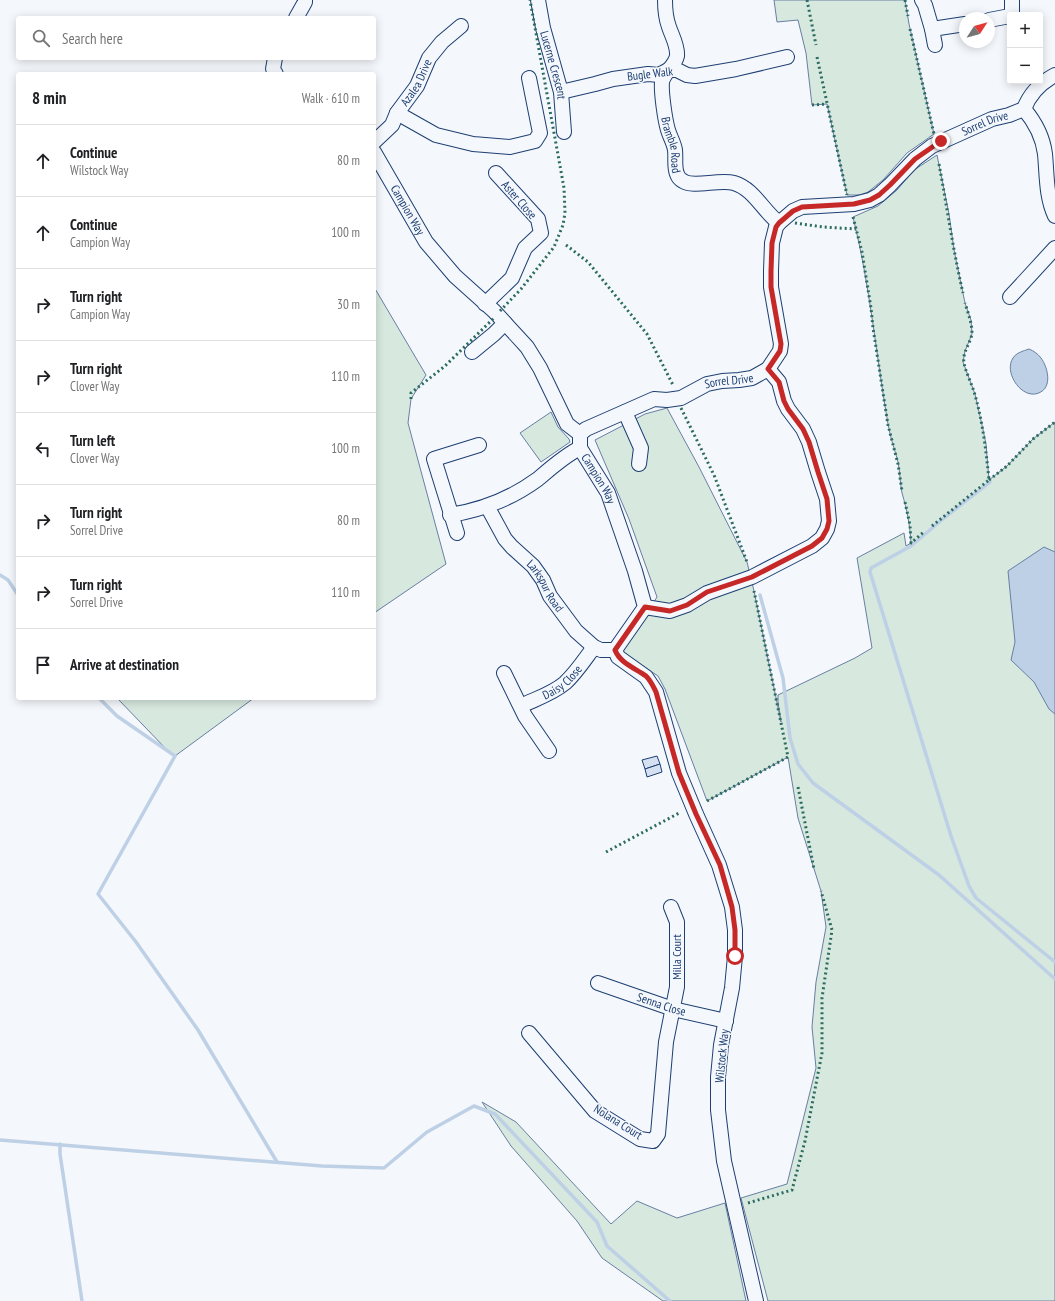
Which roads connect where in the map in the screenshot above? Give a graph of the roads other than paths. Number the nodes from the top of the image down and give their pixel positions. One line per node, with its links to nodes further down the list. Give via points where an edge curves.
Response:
1 (305, 0): 7 (street)
2 (538, 0): 21 (street, Lucerne Crescent)
3 (665, 0): 16 (street, Bramble Road, via 668,26 677,57)
4 (922, 0): 12 (street)
5 (1012, 0): 6 (street)
6 (1011, 12)
7 (297, 16)
8 (1007, 16): 9 (street)
9 (995, 19)
10 (959, 25): 12 (street)
11 (461, 26): 23 (street, Azalea Drive, via 442,42 429,58 417,86)
12 (932, 29): 13 (street)
13 (935, 45)
14 (786, 57): 16 (street, Bugle Walk, via 695,76)
15 (275, 60): 17 (street, via 273,68)
16 (668, 70): 21 (street, Bugle Walk, via 659,75 613,79); 29 (street, Bramble Road, via 662,82 664,110 672,139 677,176 689,184 722,182 741,186)
17 (275, 72)
18 (1055, 75): 20 (street)
19 (529, 78): 23 (street, via 540,133 536,141 510,147 473,144 436,135)
20 (1031, 86): 22 (street)
21 (561, 92): 24 (street, Lucerne Crescent)
22 (1024, 110): 28 (street, via 1032,119 1045,153 1047,190); 29 (street, Sorrel Drive, via 985,122 932,146 879,195 870,200 854,204 802,207)
23 (397, 112): 25 (street, Azalea Drive, via 392,125)
24 (564, 132)
25 (376, 140)
26 (376, 155): 32 (street, Campion Way, via 426,242 455,276)
27 (496, 173): 32 (street, Aster Close, via 538,219 541,233 525,248 512,278)
28 (1055, 216)
29 (779, 223): 35 (street, Sorrel Drive, via 772,243 771,287 781,344 780,351)
30 (1055, 248): 31 (street)
31 (1010, 297)
32 (485, 304): 33 (street, Campion Way)
33 (505, 323): 34 (street); 37 (street, Campion Way, via 534,357 567,424)
34 (472, 352)
35 (768, 369): 36 (street, Sorrel Drive, via 752,378 707,384 681,398 654,399); 43 (street, via 779,382 788,409 809,442 827,499 827,529 822,538 812,546 752,577 707,592 687,605 670,611)
36 (625, 412): 37 (street, Sorrel Drive, via 586,429); 39 (street, via 641,448)
37 (580, 441): 40 (street, Sorrel Drive, via 570,453 527,486); 43 (street, Campion Way, via 608,493)
38 (479, 444): 41 (street, via 434,459)
39 (639, 464)
40 (486, 506): 41 (street, Sorrel Drive); 44 (street, Larkspur Road, via 505,539 533,566 550,596 576,631)
41 (450, 515): 42 (street)
42 (457, 533)
43 (645, 607): 45 (street)
44 (594, 647): 45 (street); 47 (street, Daisy Close, via 565,683)
45 (615, 650): 52 (street, Wilstock Way, via 618,657 652,683 679,773 720,865 732,907 735,930 732,988)
46 (504, 673): 47 (street)
47 (520, 706): 48 (street)
48 (549, 751)
49 (670, 907): 51 (street, Milla Court, via 677,922 677,987)
50 (598, 983): 51 (street, Senna Close)
51 (674, 1009): 52 (street, Senna Close); 53 (street, Nolana Court, via 666,1042 658,1134 654,1141 640,1139 595,1111)
52 (726, 1021): 54 (street, Wilstock Way, via 718,1077 719,1130)
53 (529, 1033)
54 (756, 1301)

